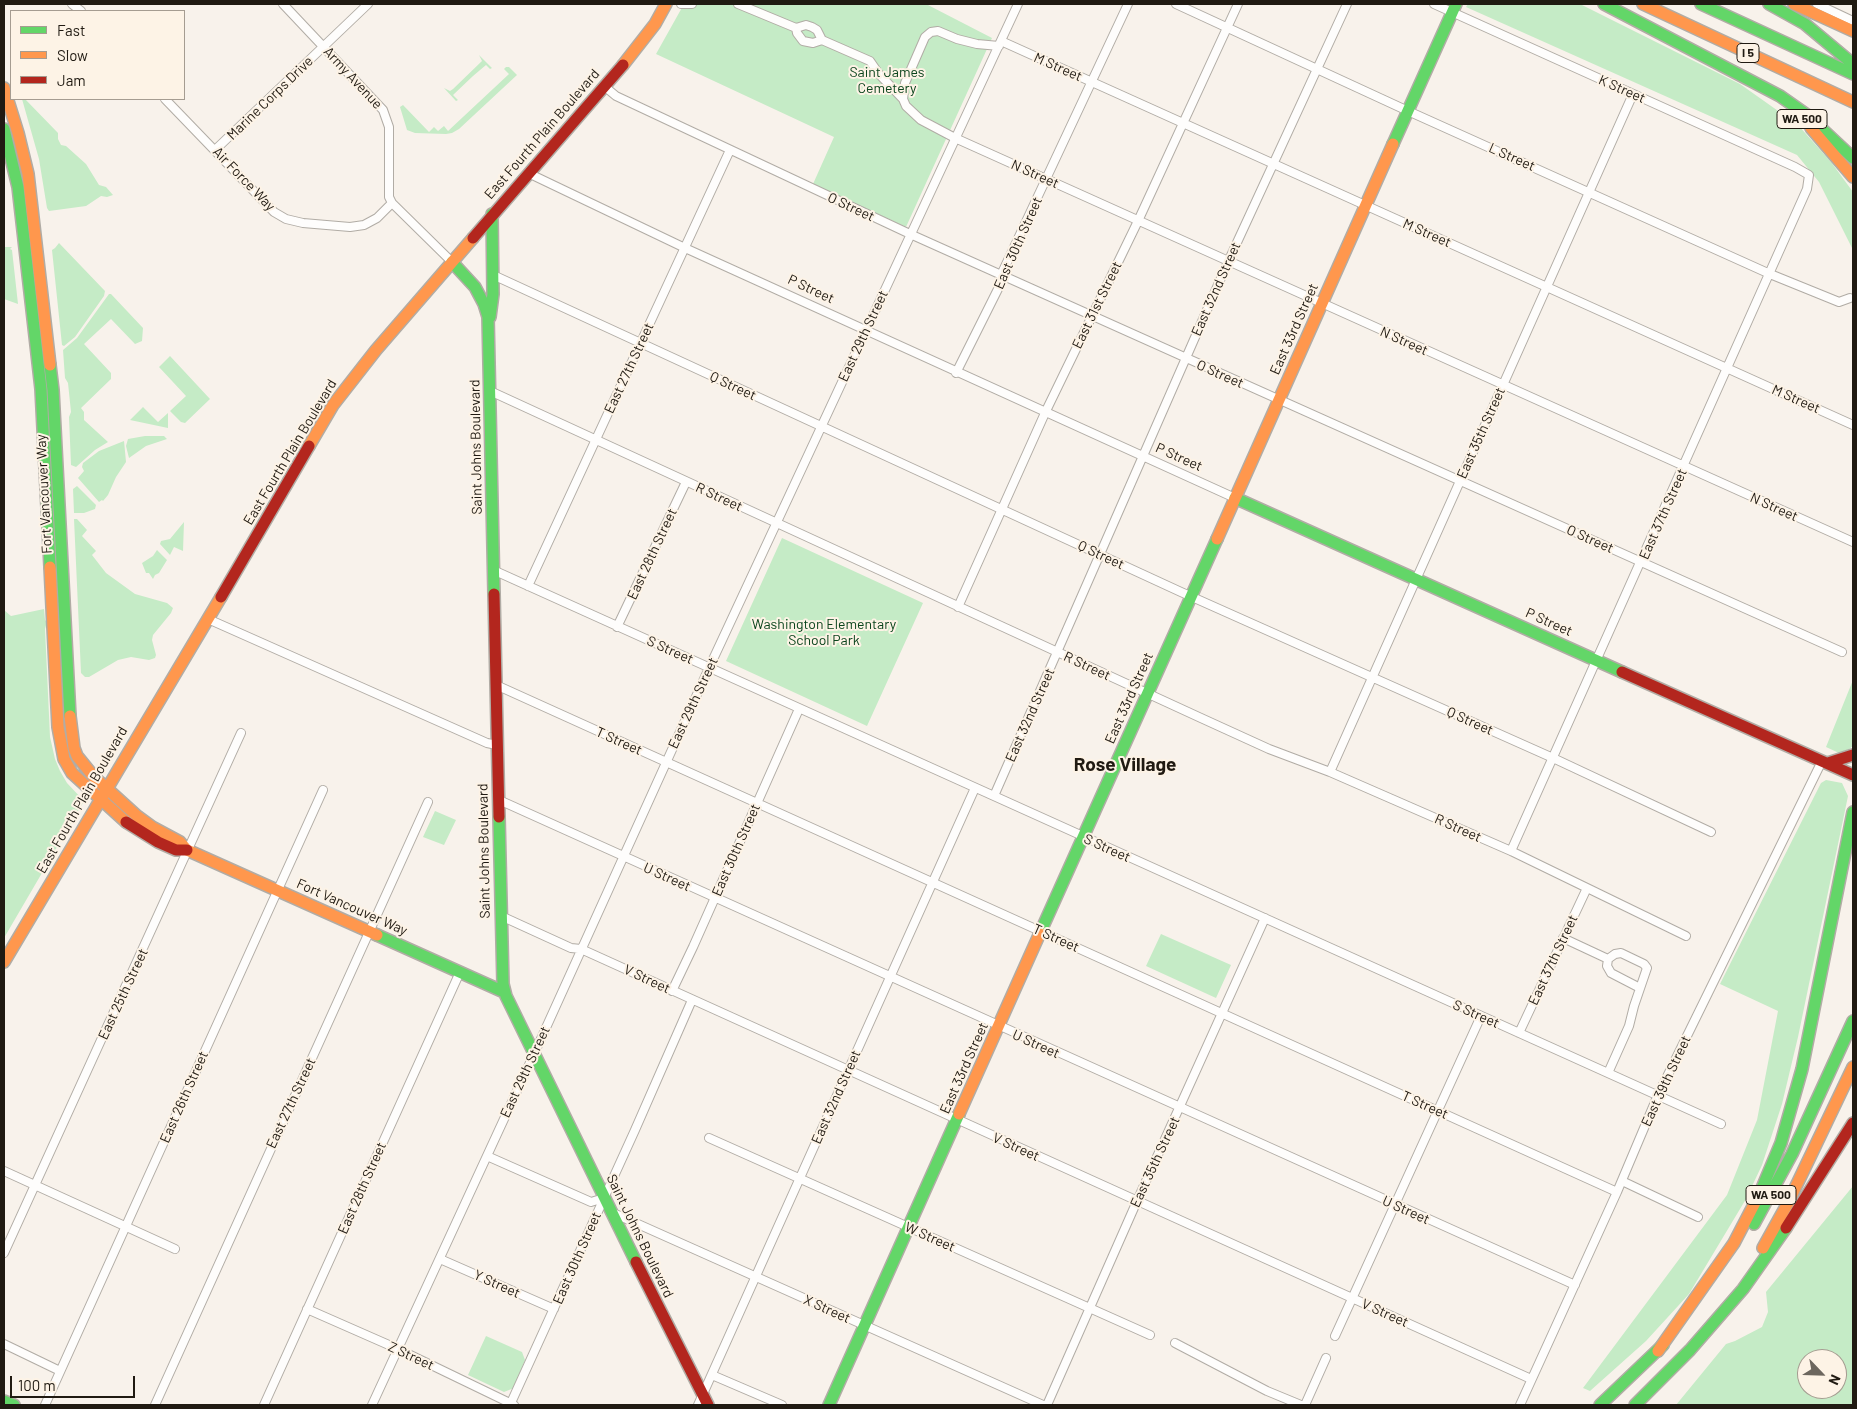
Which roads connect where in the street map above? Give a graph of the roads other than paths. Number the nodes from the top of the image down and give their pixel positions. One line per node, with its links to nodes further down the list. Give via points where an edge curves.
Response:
1 (283, 4): 26 (street, Army Avenue)
2 (368, 4): 26 (street, Marine Corps Drive)
3 (666, 4): 32 (main road, East Fourth Plain Boulevard, via 650,32)
4 (681, 4): 5 (street)
5 (692, 4)
6 (738, 4): 22 (street)
7 (1018, 4): 25 (street, East 29th Street)
8 (1128, 4): 31 (street, East 30th Street)
9 (1176, 4): 21 (street, L Street)
10 (1238, 4): 21 (street, East 31st Street)
11 (1347, 4): 28 (street, East 32nd Street)
12 (1434, 4): 19 (street, K Street)
13 (1604, 4): 29 (main road, WA 500)
14 (1643, 4): 37 (main road, I 5)
15 (1701, 4): 30 (main road, I 5)
16 (1769, 4): 27 (main road, via 1805,24)
17 (1794, 4): 23 (main road)
18 (1817, 4): 20 (street)
19 (1455, 8): 34 (street, K Street); 38 (main road, East 33rd Street)
20 (1853, 20)
21 (1227, 27): 28 (street, L Street); 39 (street, East 31st Street)
22 (796, 28): 24 (street, via 812,26); 24 (street, via 803,41 813,43)
23 (1853, 31)
24 (822, 40): 35 (street, N Street, via 870,61)
25 (1000, 43): 31 (street, M Street); 35 (street, M Street, via 976,44 938,31 931,32 925,37 905,83); 41 (street, East 29th Street)
26 (323, 46): 42 (street, Marine Corps Drive); 51 (street, Army Avenue, via 386,115 389,128 387,190)
27 (1853, 64)
28 (1317, 69): 38 (street, L Street); 45 (street, East 32nd Street)
29 (1739, 73): 44 (main road, via 1808,115); 48 (main road, WA 500, via 1807,124)
30 (1853, 74)
31 (1092, 82): 39 (street, M Street); 49 (street, East 30th Street)
32 (604, 86): 43 (street, O Street, via 616,96); 46 (main road, East Fourth Plain Boulevard)
33 (4, 88): 113 (main road, Fort Vancouver Way, via 28,174 53,390 72,740 82,763)
34 (1633, 94): 47 (street, K Street); 50 (street, East 35th Street)
35 (903, 99): 41 (street, N Street, via 921,120)
36 (166, 100): 42 (street, Air Force Way)
37 (1853, 102)
38 (1408, 111): 50 (street, L Street); 52 (main road, East 33rd Street)
39 (1183, 123): 45 (street, M Street); 54 (street, East 31st Street)
40 (4, 129): 116 (main road, Fort Vancouver Way, via 18,187 40,389 58,727 67,766)
41 (956, 138): 49 (street, N Street); 55 (street, East 29th Street)
42 (215, 150): 51 (street, Air Force Way, via 274,212 286,219 350,227 364,225 377,218)
43 (730, 150): 55 (street, O Street); 56 (street, East 27th Street)
44 (1853, 158)
45 (1273, 164): 52 (street, M Street); 58 (street, East 32nd Street)
46 (528, 173): 53 (main road, East Fourth Plain Boulevard); 56 (street, P Street)
47 (1809, 175): 59 (street, East 37th Street, via 1807,190)
48 (1853, 177)
49 (1046, 179): 54 (street, N Street); 61 (street, East 30th Street)
50 (1589, 192): 59 (street, L Street); 62 (street, East 35th Street)
51 (392, 203): 57 (street)
52 (1366, 206): 62 (street, M Street); 64 (main road, East 33rd Street)
53 (492, 214): 57 (main road, East Fourth Plain Boulevard); 60 (main road)
54 (1138, 221): 58 (street, N Street); 65 (street, East 31st Street)
55 (910, 234): 61 (street, O Street); 67 (street, East 29th Street)
56 (685, 248): 67 (street, P Street); 68 (street, East 27th Street)
57 (452, 262): 66 (main road, Saint Johns Boulevard, via 479,293); 94 (main road, East Fourth Plain Boulevard, via 333,405)
58 (1228, 262): 64 (street, N Street); 69 (street, East 32nd Street)
59 (1770, 274): 63 (street, L Street, via 1839,302); 70 (street, East 37th Street)
60 (493, 275): 66 (main road); 68 (street, Q Street)
61 (1001, 275): 65 (street, O Street); 71 (street, East 30th Street, via 1001,283)
62 (1547, 287): 70 (street, M Street); 72 (street, East 35th Street)
63 (1850, 298)
64 (1322, 304): 72 (street, N Street); 74 (main road, East 33rd Street)
65 (1091, 316): 69 (street, O Street); 75 (street, East 31st Street)
66 (488, 326): 73 (main road, Saint Johns Boulevard)
67 (866, 331): 71 (street, P Street); 77 (street, East 29th Street)
68 (641, 343): 77 (street, Q Street); 78 (street, East 27th Street)
69 (1185, 358): 74 (street, O Street); 79 (street, East 32nd Street)
70 (1727, 368): 76 (street, M Street); 80 (street, East 37th Street)
71 (956, 372): 75 (street, P Street)
72 (1503, 385): 80 (street, N Street); 81 (street, East 35th Street)
73 (490, 391): 78 (street, R Street); 89 (main road, Saint Johns Boulevard)
74 (1278, 400): 81 (street, O Street); 83 (main road, East 33rd Street)
75 (1044, 413): 79 (street, P Street); 84 (street, East 31st Street)
76 (1853, 425)
77 (821, 426): 84 (street, Q Street); 85 (street, East 29th Street)
78 (596, 441): 82 (street, R Street); 91 (street, East 27th Street)
79 (1143, 457): 83 (street, P Street); 87 (street, East 32nd Street)
80 (1684, 466): 86 (street, N Street); 88 (street, East 37th Street)
81 (1459, 481): 88 (street, O Street); 90 (street, East 35th Street)
82 (686, 482): 85 (street, R Street); 95 (street, East 28th Street)
83 (1235, 498): 90 (main road, P Street); 92 (main road, East 33rd Street)
84 (1002, 510): 87 (street, Q Street); 93 (street, East 31st Street)
85 (776, 524): 93 (street, R Street); 99 (street, East 29th Street)
86 (1853, 542)
87 (1100, 555): 92 (street, Q Street); 97 (street, East 32nd Street)
88 (1641, 562): 96 (street, O Street); 98 (street, East 37th Street)
89 (493, 570): 91 (street, S Street); 101 (main road, Saint Johns Boulevard)
90 (1416, 579): 98 (main road, P Street); 100 (street, East 35th Street)
91 (528, 586): 95 (street, S Street)
92 (1191, 597): 100 (street, Q Street); 102 (main road, East 33rd Street)
93 (958, 608): 97 (street, R Street)
94 (208, 619): 105 (street); 113 (main road, East Fourth Plain Boulevard)
95 (617, 626): 99 (street, S Street)
96 (1842, 652)
97 (1058, 653): 102 (street, R Street); 115 (street, East 32nd Street)
98 (1598, 660): 107 (street, East 37th Street); 109 (main road, P Street)
99 (709, 668): 103 (street, S Street); 108 (street, East 29th Street)
100 (1372, 677): 107 (street, Q Street); 110 (street, East 35th Street)
101 (496, 685): 105 (main road, Saint Johns Boulevard); 108 (street, T Street)
102 (1148, 694): 110 (street, R Street, via 1269,749); 122 (main road, East 33rd Street)
103 (799, 709): 112 (street, S Street); 119 (street, East 30th Street)
104 (241, 733): 123 (street, East 25th Street)
105 (497, 745): 117 (main road, Saint Johns Boulevard)
106 (1853, 756): 109 (main road)
107 (1553, 758): 121 (street, Q Street); 124 (street, East 37th Street)
108 (666, 762): 119 (street, T Street); 125 (street, East 29th Street)
109 (1825, 762): 111 (main road, P Street); 154 (street, East 39th Street)
110 (1330, 772): 124 (street, R Street)
111 (1853, 775)
112 (975, 788): 115 (street, S Street); 126 (street, East 32nd Street)
113 (107, 789): 116 (main road, East Fourth Plain Boulevard); 123 (main road, Fort Vancouver Way, via 144,822 180,842)
114 (323, 790): 128 (street, East 26th Street)
115 (994, 796): 122 (street, S Street)
116 (101, 800): 123 (main road, Fort Vancouver Way, via 148,836 176,850); 138 (main road, East Fourth Plain Boulevard)
117 (499, 800): 125 (street, U Street); 130 (main road, Saint Johns Boulevard)
118 (428, 802): 132 (street, East 27th Street)
119 (757, 804): 126 (street, T Street); 129 (street, East 30th Street)
120 (1853, 812): 189 (main road, via 1802,1069 1781,1143 1766,1181 1734,1243)
121 (1711, 832)
122 (1084, 837): 131 (street, S Street); 133 (main road, East 33rd Street)
123 (187, 850): 128 (main road, Fort Vancouver Way); 165 (street, East 25th Street)
124 (1511, 851): 127 (street, R Street)
125 (623, 857): 129 (street, U Street); 136 (street, East 29th Street)
126 (933, 883): 133 (street, T Street); 140 (street, East 32nd Street)
127 (1586, 888): 134 (street, R Street); 135 (street, East 37th Street)
128 (277, 890): 132 (main road, Fort Vancouver Way); 172 (street, East 26th Street)
129 (715, 898): 140 (street, U Street); 142 (street, East 30th Street)
130 (500, 916): 136 (street, V Street); 143 (main road, Saint Johns Boulevard)
131 (1264, 918): 145 (street, East 35th Street); 146 (street, S Street)
132 (369, 931): 139 (main road, Fort Vancouver Way); 199 (street, East 27th Street)
133 (1041, 932): 145 (street, T Street); 148 (main road, East 33rd Street)
134 (1686, 936)
135 (1563, 938): 137 (street); 149 (street, East 37th Street)
136 (581, 950): 142 (street, V Street); 150 (street, East 29th Street)
137 (1608, 959): 141 (street, via 1611,973); 141 (street, via 1621,953 1644,964 1647,968)
138 (4, 962)
139 (460, 972): 143 (main road, Fort Vancouver Way); 180 (street, East 28th Street)
140 (890, 977): 148 (street, U Street); 152 (street, East 32nd Street)
141 (1640, 988): 153 (street, via 1630,1026)
142 (672, 991): 144 (street, V Street)
143 (504, 992): 150 (main road, Saint Johns Boulevard)
144 (692, 1000): 152 (street, V Street); 167 (street, East 30th Street)
145 (1222, 1013): 155 (street, East 35th Street); 156 (street, T Street)
146 (1481, 1016): 149 (street, S Street); 156 (street)
147 (1853, 1021): 189 (main road, WA 500, via 1792,1154 1757,1219 1726,1267)
148 (999, 1027): 155 (street, U Street); 157 (main road, East 33rd Street)
149 (1519, 1033): 153 (street, S Street)
150 (534, 1054): 161 (street, East 29th Street); 167 (main road, Saint Johns Boulevard)
151 (1853, 1067): 190 (main road, WA 500, via 1774,1230)
152 (847, 1070): 157 (street, V Street); 163 (street, East 32nd Street)
153 (1608, 1073): 154 (street, S Street)
154 (1658, 1095): 159 (street, S Street); 164 (street, East 39th Street)
155 (1180, 1108): 168 (street, East 35th Street); 169 (street, U Street)
156 (1438, 1111): 166 (street, T Street); 169 (street)
157 (957, 1120): 168 (street, V Street); 173 (main road, East 33rd Street)
158 (1853, 1123): 190 (main road, via 1776,1245)
159 (1722, 1124)
160 (709, 1138): 163 (street, W Street)
161 (487, 1156): 167 (street, via 591,1202); 176 (street, East 29th Street)
162 (4, 1170): 165 (street)
163 (800, 1179): 173 (street, W Street); 177 (street, East 32nd Street)
164 (1622, 1181): 166 (street, East 39th Street); 171 (street)
165 (36, 1185): 172 (street); 175 (street, East 25th Street)
166 (1617, 1192): 178 (street, East 39th Street)
167 (604, 1198): 170 (main road, Saint Johns Boulevard); 181 (street, East 30th Street)
168 (1136, 1201): 179 (street, V Street); 182 (street, East 35th Street)
169 (1396, 1205): 178 (street, U Street); 179 (street)
170 (611, 1212): 177 (street, X Street); 196 (main road, Saint Johns Boulevard)
171 (1698, 1218)
172 (126, 1227): 174 (street); 192 (street, East 26th Street)
173 (909, 1228): 182 (street, W Street); 183 (main road, East 33rd Street)
174 (175, 1249)
175 (4, 1254)
176 (440, 1259): 181 (street, Y Street); 188 (street, East 29th Street)
177 (756, 1277): 183 (street, X Street); 193 (street, East 32nd Street)
178 (1575, 1285): 194 (street, East 39th Street)
179 (1352, 1298): 185 (street); 194 (street, V Street)
180 (307, 1309): 188 (street, Z Street); 200 (street, East 28th Street)
181 (554, 1309): 202 (street, East 30th Street)
182 (1090, 1309): 184 (street, W Street); 206 (street, East 35th Street)
183 (865, 1326): 204 (main road, East 33rd Street); 205 (street, X Street)
184 (1150, 1335)
185 (1335, 1336)
186 (1175, 1343): 207 (street, via 1266,1391)
187 (4, 1344): 192 (street)
188 (398, 1349): 201 (street, East 29th Street); 202 (street, Z Street)
189 (1658, 1350): 210 (main road, WA 500)
190 (1690, 1350): 211 (main road, WA 500)
191 (1326, 1358): 208 (street)
192 (60, 1371): 198 (street, East 26th Street)
193 (712, 1375): 196 (street, East 32nd Street); 203 (street)
194 (1531, 1379): 209 (street, East 39th Street)
195 (4, 1401): 197 (main road)
196 (703, 1402)
197 (14, 1405)
198 (45, 1405)
199 (155, 1405)
200 (264, 1405)
201 (372, 1405)
202 (512, 1405)
203 (782, 1405)
204 (829, 1405)
205 (1043, 1405)
206 (1047, 1405)
207 (1301, 1405)
208 (1305, 1405)
209 (1520, 1405)
210 (1600, 1405)
211 (1635, 1405)

